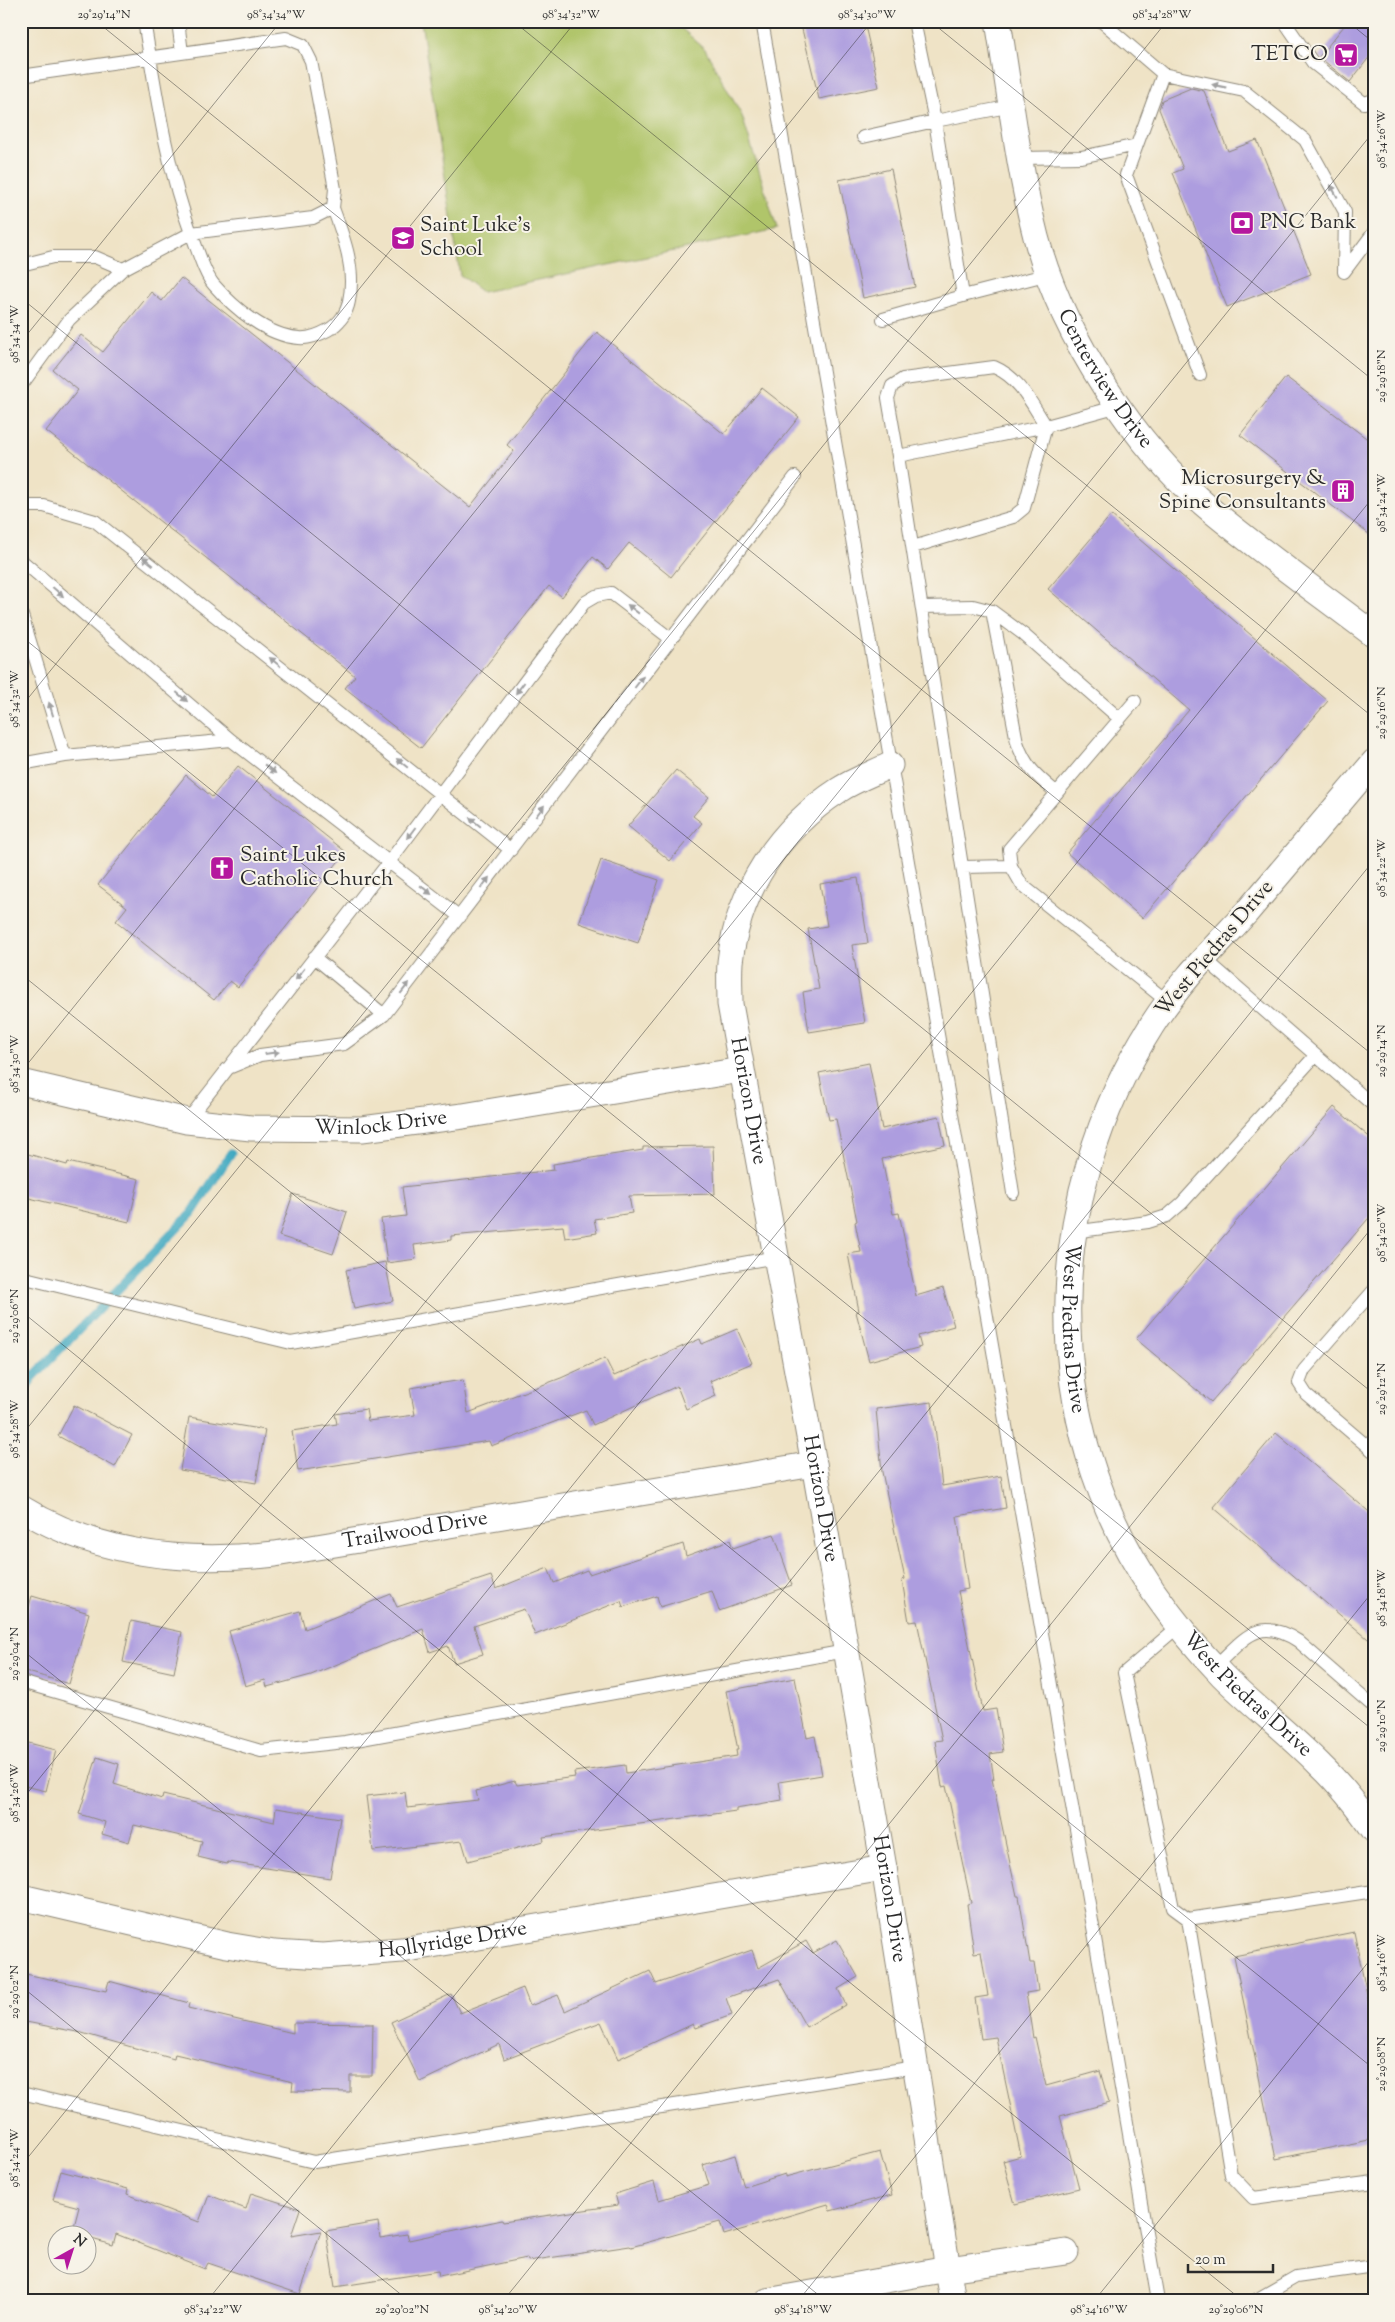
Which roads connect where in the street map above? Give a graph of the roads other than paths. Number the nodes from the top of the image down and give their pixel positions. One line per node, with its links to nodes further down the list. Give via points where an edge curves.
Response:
1 (144, 21): 9 (lane)
2 (178, 21): 8 (lane)
3 (762, 21): 46 (lane)
4 (914, 21): 14 (lane)
5 (998, 21): 13 (street, Centerview Drive)
6 (1101, 21): 10 (lane)
7 (1284, 21): 12 (lane, via 1313,63 1364,103)
8 (182, 53): 9 (lane); 18 (lane, via 286,38 303,45 311,61 334,179)
9 (150, 58): 11 (lane); 20 (lane, via 179,196)
10 (1163, 74): 16 (lane); 19 (lane, one-way to 10, via 1344,272 1345,212 1306,140 1244,91)
11 (21, 76)
12 (1374, 100)
13 (1012, 106): 14 (lane); 17 (street, Centerview Drive)
14 (935, 121): 15 (lane); 24 (lane)
15 (864, 137)
16 (1137, 146): 17 (lane, via 1080,158); 26 (lane, via 1126,175)
17 (1021, 158): 23 (street, Centerview Drive, via 1037,238)
18 (333, 208): 20 (lane, via 313,218); 20 (lane, via 348,249 349,301 342,318 332,328 308,338 298,338 261,325 236,305 212,283)
19 (1374, 232)
20 (191, 233): 22 (lane)
21 (21, 265): 22 (lane, via 53,257 95,257)
22 (123, 269): 27 (lane, via 69,320)
23 (1050, 274): 24 (lane); 28 (street, Centerview Drive, via 1062,308 1094,368)
24 (963, 296): 25 (lane)
25 (883, 319)
26 (1200, 376)
27 (21, 386)
28 (1119, 406): 29 (lane); 38 (street, Centerview Drive, via 1170,469 1211,510)
29 (1046, 426): 30 (lane); 30 (lane, via 1019,384 994,367 902,379 892,386 888,398); 33 (lane, via 1024,508 1013,517)
30 (898, 456): 33 (lane)
31 (794, 477): 39 (lane)
32 (21, 506): 48 (lane, one-way to 32, via 95,520 44,506)
33 (913, 547): 35 (lane)
34 (21, 560): 42 (lane, one-way to 42)
35 (922, 607): 36 (lane, via 972,606); 52 (lane)
36 (992, 611): 41 (lane); 47 (lane, via 1022,758 1035,775)
37 (21, 612): 43 (lane, one-way to 37)
38 (1374, 635)
39 (671, 639): 48 (lane, one-way to 48, via 611,593 584,602); 49 (lane, one-way to 39)
40 (1134, 701): 41 (lane)
41 (1120, 719): 47 (lane)
42 (231, 740): 43 (lane); 50 (lane, one-way to 50)
43 (65, 756): 45 (lane)
44 (1374, 762): 55 (street, West Piedras Drive)
45 (21, 764)
46 (890, 765): 60 (street, Horizon Drive, via 840,789 802,817 785,834 758,872 739,916 730,962 730,1004); 90 (lane)
47 (1057, 793): 51 (lane, via 1010,849)
48 (440, 794): 49 (lane, one-way to 48); 50 (lane, one-way to 50)
49 (511, 850): 53 (lane, one-way to 49)
50 (389, 862): 53 (lane, one-way to 53); 54 (lane)
51 (1011, 866): 52 (lane); 56 (lane, via 1022,885)
52 (963, 867): 64 (lane)
53 (460, 916): 57 (lane, one-way to 53)
54 (314, 957): 57 (lane); 59 (lane, one-way to 59)
55 (1205, 959): 56 (street, West Piedras Drive); 58 (lane)
56 (1168, 1002): 65 (street, West Piedras Drive, via 1125,1071 1102,1122 1086,1171)
57 (384, 1015): 59 (lane, one-way to 57, via 260,1055 344,1044)
58 (1315, 1056): 62 (lane); 65 (lane, via 1182,1204 1167,1216 1148,1222)
59 (226, 1069): 63 (lane)
60 (741, 1070): 63 (street, Winlock Drive, via 463,1116 362,1129 251,1128); 66 (street, Horizon Drive)
61 (21, 1082): 63 (street, Winlock Drive)
62 (1374, 1106)
63 (187, 1121)
64 (1013, 1193)
65 (1073, 1232): 72 (street, West Piedras Drive, via 1067,1282 1067,1337 1083,1437 1101,1490 1124,1541 1152,1589)
66 (776, 1257): 67 (lane, via 291,1343); 70 (street, Horizon Drive)
67 (21, 1277)
68 (1374, 1290): 69 (lane, via 1304,1370 1299,1383 1306,1394)
69 (1374, 1452)
70 (814, 1464): 71 (street, Trailwood Drive, via 235,1558 155,1555 116,1547); 73 (street, Horizon Drive)
71 (24, 1516)
72 (1179, 1626): 74 (street, West Piedras Drive); 81 (lane, via 1124,1673 1173,1908)
73 (846, 1651): 75 (lane, via 345,1742 260,1751); 78 (street, Horizon Drive)
74 (1215, 1666): 76 (lane, via 1253,1632 1268,1628 1298,1641); 77 (street, West Piedras Drive, via 1321,1765)
75 (21, 1682)
76 (1374, 1707)
77 (1373, 1828)
78 (884, 1868): 80 (street, Hollyridge Drive, via 402,1950 323,1956 274,1953 227,1945); 82 (street, Horizon Drive)
79 (1374, 1891): 81 (lane)
80 (21, 1897)
81 (1188, 1919): 84 (lane, via 1232,2174 1253,2198)
82 (915, 2067): 83 (lane, via 314,2162); 87 (street, Horizon Drive)
83 (21, 2093)
84 (1374, 2182)
85 (1066, 2252): 87 (street)
86 (1374, 2266): 91 (lane, via 1296,2277)
87 (948, 2268): 88 (street); 89 (street, Horizon Drive)
88 (766, 2301)
89 (953, 2301)
90 (1158, 2301)
91 (1254, 2301)

